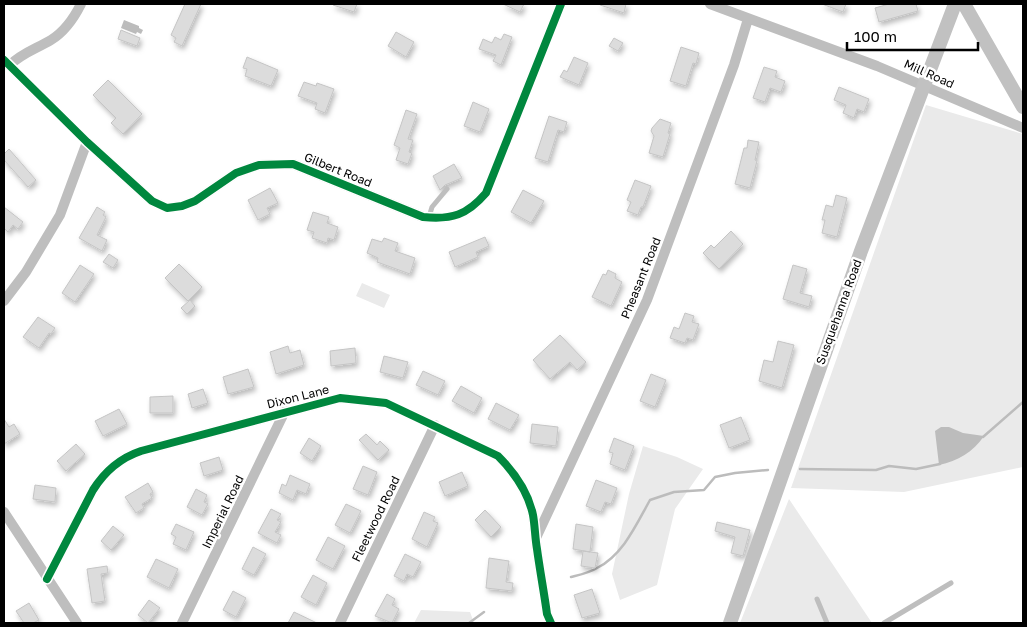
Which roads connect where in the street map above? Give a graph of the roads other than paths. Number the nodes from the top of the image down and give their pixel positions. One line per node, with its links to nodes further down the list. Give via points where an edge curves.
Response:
1 (81, 4): 8 (street, via 60,34)
2 (561, 4): 14 (street, Gilbert Road, via 486,193 474,206 460,214)
3 (710, 4): 6 (street, Mill Road)
4 (955, 4): 9 (main road, Susquehanna Road)
5 (964, 4): 10 (main road)
6 (730, 8): 7 (street, Mill Road)
7 (748, 19): 9 (street, Mill Road); 19 (street, Pheasant Road, via 647,300)
8 (7, 62): 12 (street, Gilbert Road)
9 (925, 86): 11 (street, Mill Road); 27 (main road, Susquehanna Road, via 860,252)
10 (1023, 106)
11 (1023, 128)
12 (87, 142): 14 (street, Gilbert Road, via 152,201 167,208 195,201 236,172 259,165 293,164); 15 (street, via 60,215 26,272)
13 (447, 189): 14 (lane, via 432,207)
14 (429, 218)
15 (4, 300)
16 (285, 411): 17 (street, Dixon Lane, via 340,398 386,403); 20 (street, Dixon Lane, via 141,450 114,464 93,490); 24 (street, Imperial Road)
17 (435, 425): 19 (street, Dixon Lane, via 498,456 509,467 526,493 533,514); 25 (street, Fleetwood Road)
18 (4, 512): 20 (street)
19 (535, 538): 26 (street, Dixon Lane)
20 (47, 579): 23 (street)
21 (951, 582): 29 (lane)
22 (817, 600): 28 (lane)
23 (77, 623)
24 (182, 623)
25 (340, 623)
26 (551, 623)
27 (730, 623)
28 (828, 623)
29 (884, 623)

